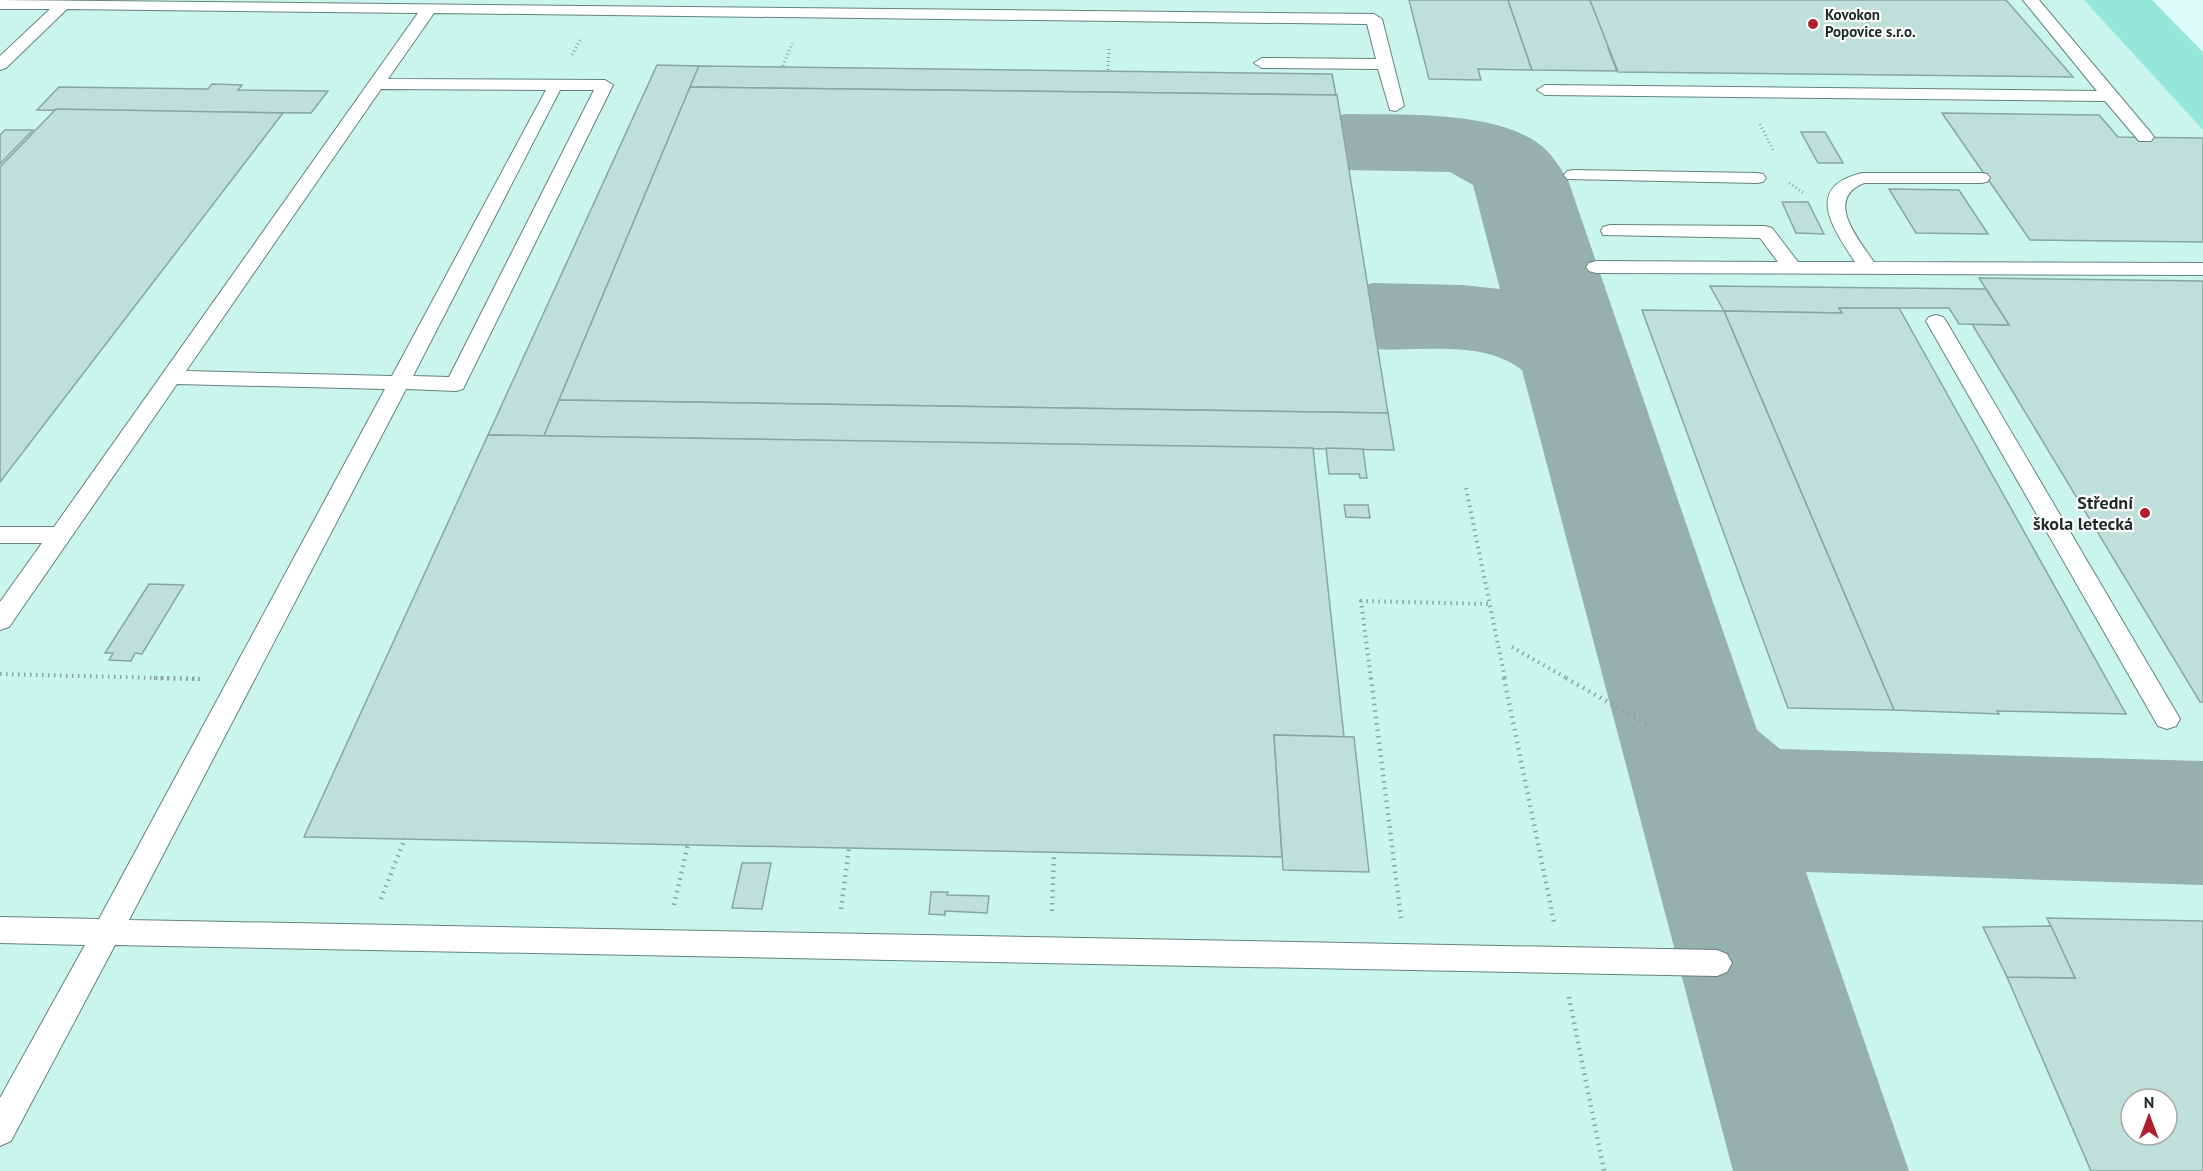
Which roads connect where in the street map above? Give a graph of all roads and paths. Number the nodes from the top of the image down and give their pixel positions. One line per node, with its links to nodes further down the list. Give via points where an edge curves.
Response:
1 (1276, 0): 9 (lane)
2 (2031, 0): 16 (lane)
3 (65, 2): 4 (lane); 7 (lane); 12 (lane)
4 (0, 4)
5 (520, 5): 7 (lane); 8 (lane)
6 (988, 7): 8 (lane); 9 (lane)
7 (429, 9): 13 (lane)
8 (586, 10): 14 (path, via 591,18)
9 (1279, 18): 11 (lane, via 1374,19)
10 (1262, 63): 11 (lane)
11 (1386, 64): 17 (lane)
12 (0, 65)
13 (378, 84): 14 (lane); 28 (lane)
14 (555, 87): 29 (lane); 29 (lane, via 605,85 456,384)
15 (1545, 90): 16 (lane)
16 (2110, 96): 18 (lane)
17 (1396, 106)
18 (2145, 137)
19 (1573, 175): 20 (lane)
20 (1757, 178)
21 (1981, 178): 25 (lane, via 1862,178 1838,190 1835,213)
22 (1610, 231): 24 (lane, via 1764,232)
23 (1596, 267): 24 (lane)
24 (1792, 268): 25 (lane)
25 (1868, 268): 26 (lane)
26 (2203, 269)
27 (1936, 321): 38 (lane)
28 (173, 377): 29 (lane); 32 (lane)
29 (399, 382): 37 (lane)
30 (1466, 488): 33 (path)
31 (0, 535): 32 (lane)
32 (61, 536): 34 (lane)
33 (1489, 604): 50 (path, via 1361,601); 51 (path)
34 (0, 621)
35 (1512, 646): 39 (path)
36 (0, 674): 37 (path)
37 (241, 681): 45 (lane)
38 (2167, 719)
39 (1650, 726)
40 (405, 838): 46 (path)
41 (688, 844): 47 (path)
42 (849, 848): 48 (path)
43 (1054, 852): 49 (path)
44 (0, 930): 45 (lane)
45 (107, 932): 46 (lane); 53 (lane)
46 (367, 937): 47 (lane)
47 (665, 942): 48 (lane)
48 (835, 946): 49 (lane)
49 (1051, 950): 50 (lane)
50 (1406, 957): 51 (lane)
51 (1562, 960): 52 (lane); 54 (path)
52 (1717, 963)
53 (0, 1130)
54 (1605, 1171)

